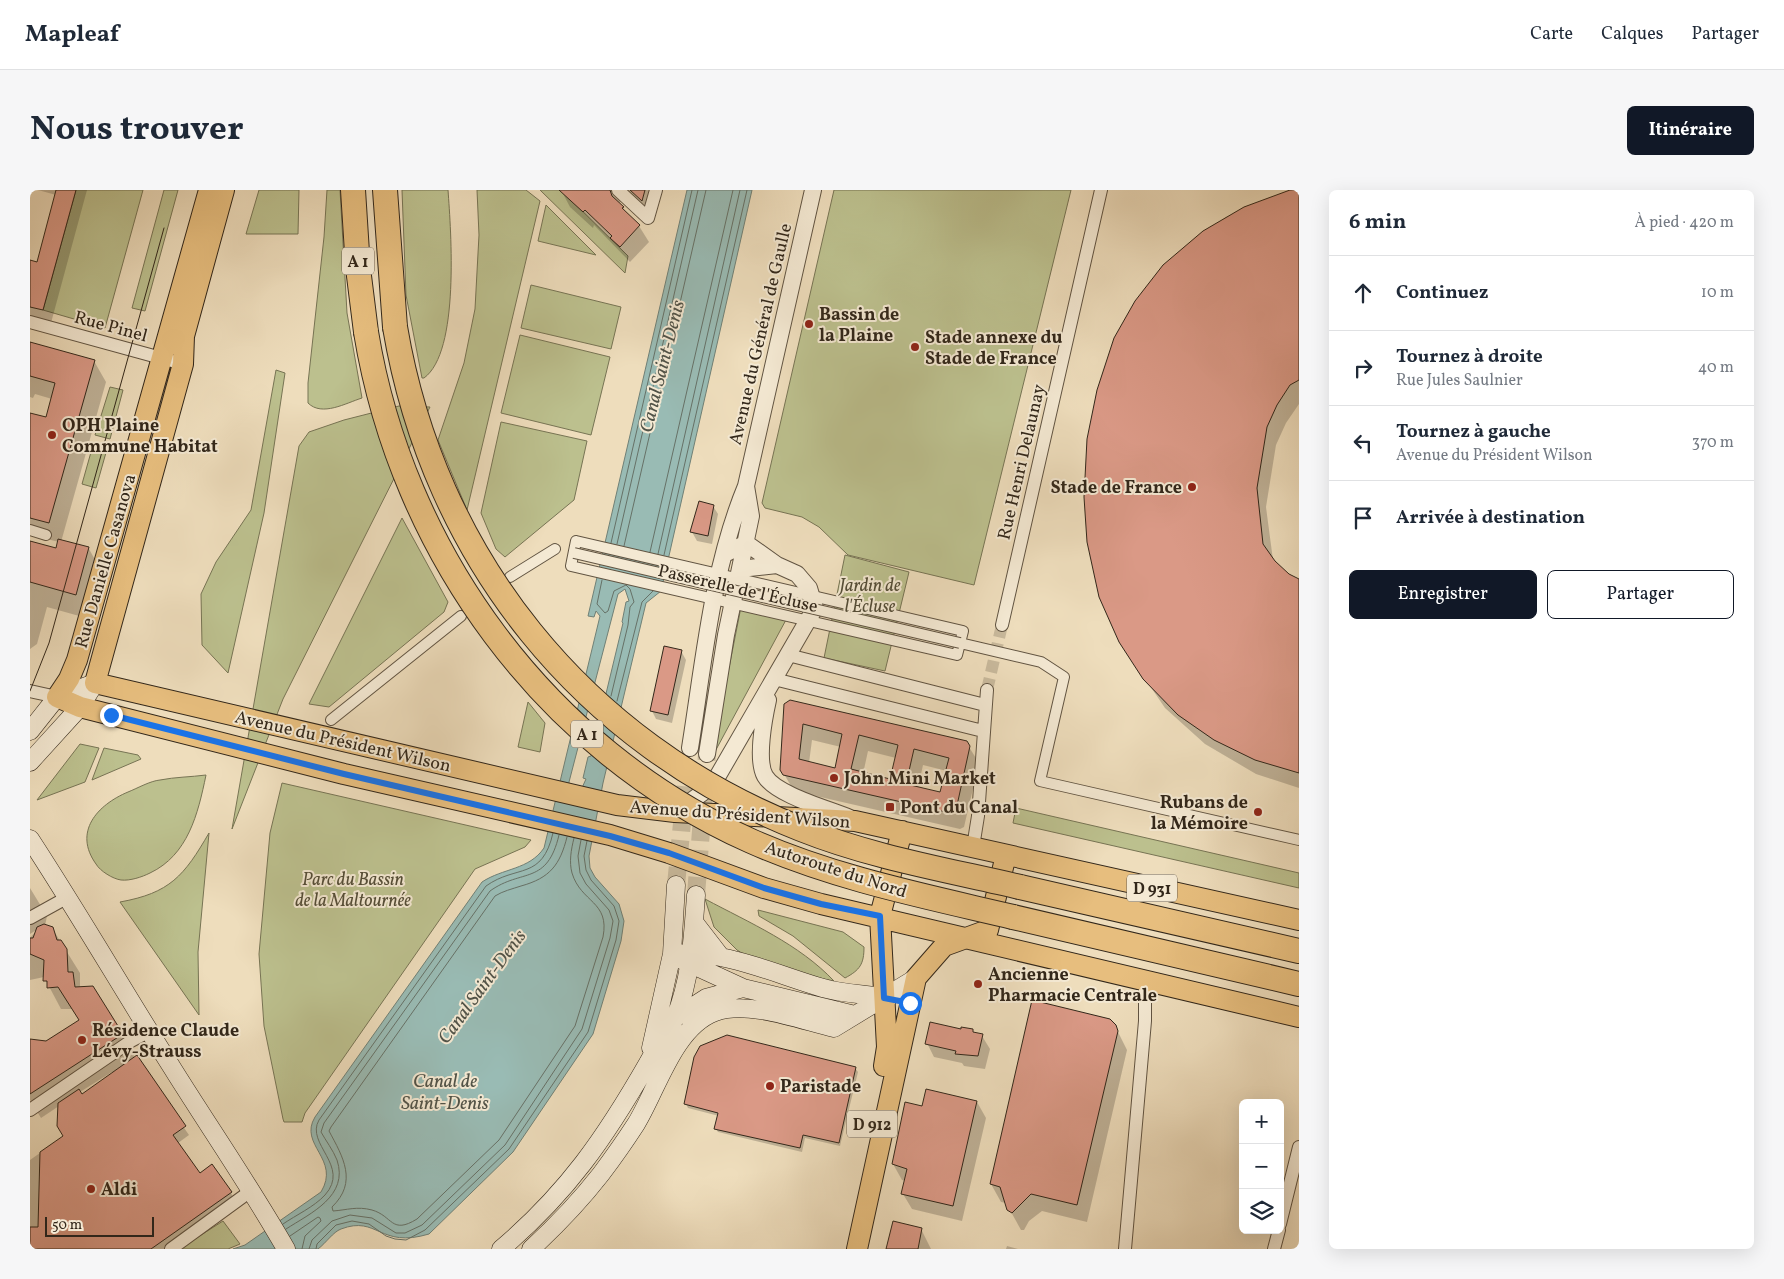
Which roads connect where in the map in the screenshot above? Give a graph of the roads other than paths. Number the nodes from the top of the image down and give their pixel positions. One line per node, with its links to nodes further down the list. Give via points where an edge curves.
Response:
1 (209, 190): 10 (main road, Rue Danielle Casanova)
2 (224, 190): 11 (main road, Rue Danielle Casanova, via 184,336)
3 (353, 190): 59 (highway, Autoroute du Nord / A 1, bridge, via 358,268 372,370 405,477 428,529 470,602 535,684 581,730 673,798 748,840 798,860 860,880)
4 (385, 190): 53 (highway, Autoroute du Nord / A 1, bridge, via 395,328 406,382 431,464 463,532 494,583 532,635 567,674 634,735 722,793 765,814 852,846)
5 (618, 190): 6 (street, via 648,218)
6 (656, 190)
7 (813, 190): 12 (street, Avenue du Général de Gaulle)
8 (1101, 190): 23 (street, Rue Henri Delaunay)
9 (30, 322): 10 (street, Rue Pinel)
10 (157, 356): 11 (street, Rue Pinel); 29 (main road, Rue Danielle Casanova, via 77,660)
11 (183, 364): 25 (main road, Rue Danielle Casanova)
12 (746, 486): 15 (street, Avenue du Général de Gaulle, via 752,516); 18 (street, Avenue du Général de Gaulle, via 734,515)
13 (30, 530): 14 (street)
14 (46, 535)
15 (746, 543): 18 (street); 19 (street); 20 (street, Avenue du Général de Gaulle)
16 (555, 549): 21 (street)
17 (574, 553): 42 (street, Passerelle de l'Écluse, bridge, via 1041,662 1064,677 1040,781)
18 (725, 554): 20 (street); 35 (street, Avenue du Général de Gaulle, via 712,607)
19 (777, 565): 20 (street); 24 (street, via 797,574 809,588 815,608)
20 (740, 569): 36 (street, Avenue du Général de Gaulle)
21 (510, 577)
22 (461, 616): 32 (street)
23 (1002, 625)
24 (788, 656): 26 (street); 30 (street)
25 (94, 682): 29 (main road); 31 (main road); 38 (main road, Avenue du Président Wilson, via 617,805)
26 (772, 682): 34 (street); 38 (street, via 716,779); 39 (street, via 764,718 762,753 766,776 773,786)
27 (987, 690): 30 (street)
28 (30, 691): 29 (street)
29 (58, 697): 31 (main road, Avenue du Président Wilson); 33 (main road)
30 (985, 705): 34 (street)
31 (80, 707): 37 (main road); 48 (main road, Avenue du Président Wilson, via 610,836 669,853 764,888)
32 (331, 720)
33 (30, 731)
34 (983, 731): 43 (street)
35 (690, 748)
36 (707, 754)
37 (30, 762)
38 (675, 812): 39 (main road, Avenue du Président Wilson)
39 (855, 821): 40 (main road, Avenue du Président Wilson)
40 (902, 831): 43 (main road, Avenue du Président Wilson); 48 (main road, D 912)
41 (30, 840): 47 (main road)
42 (1299, 840)
43 (973, 847): 44 (main road, Avenue du Président Wilson)
44 (1006, 855): 50 (main road, Avenue du Président Wilson / D 931); 52 (main road, D 912, via 988,930)
45 (676, 885): 54 (main road)
46 (696, 895): 51 (main road)
47 (68, 897): 49 (street); 66 (main road)
48 (880, 916): 52 (main road, Avenue du Président Wilson); 61 (main road, D 912)
49 (30, 918)
50 (1299, 920)
51 (694, 922): 55 (main road); 56 (main road)
52 (968, 938): 57 (main road, D 912, via 944,946); 58 (main road, Avenue du Président Wilson)
53 (1299, 951)
54 (672, 954): 56 (main road); 67 (main road)
55 (721, 958): 56 (main road); 61 (main road, via 826,989)
56 (691, 959): 60 (main road); 65 (main road)
57 (916, 978): 61 (main road); 62 (main road, D 912)
58 (1146, 981): 64 (main road, Avenue du Président Wilson); 79 (street)
59 (1299, 984)
60 (743, 988): 63 (main road); 65 (main road, via 706,998)
61 (884, 998): 62 (main road); 63 (main road); 77 (main road, D 912, via 887,1047)
62 (910, 1003): 78 (main road, D 912)
63 (855, 1015): 76 (main road, via 834,1028 746,1007 715,1012 690,1027 636,1124 601,1174 559,1224)
64 (1299, 1017)
65 (675, 1018): 67 (main road)
66 (150, 1031): 68 (street); 70 (main road)
67 (648, 1063): 75 (main road, via 607,1132 573,1179)
68 (30, 1110)
69 (1299, 1147): 71 (street)
70 (252, 1190): 73 (street); 74 (main road)
71 (1284, 1208)
72 (1278, 1234): 80 (street)
73 (171, 1249)
74 (286, 1249)
75 (501, 1249)
76 (531, 1249)
77 (844, 1249)
78 (857, 1249)
79 (1125, 1249)
80 (1274, 1249)

